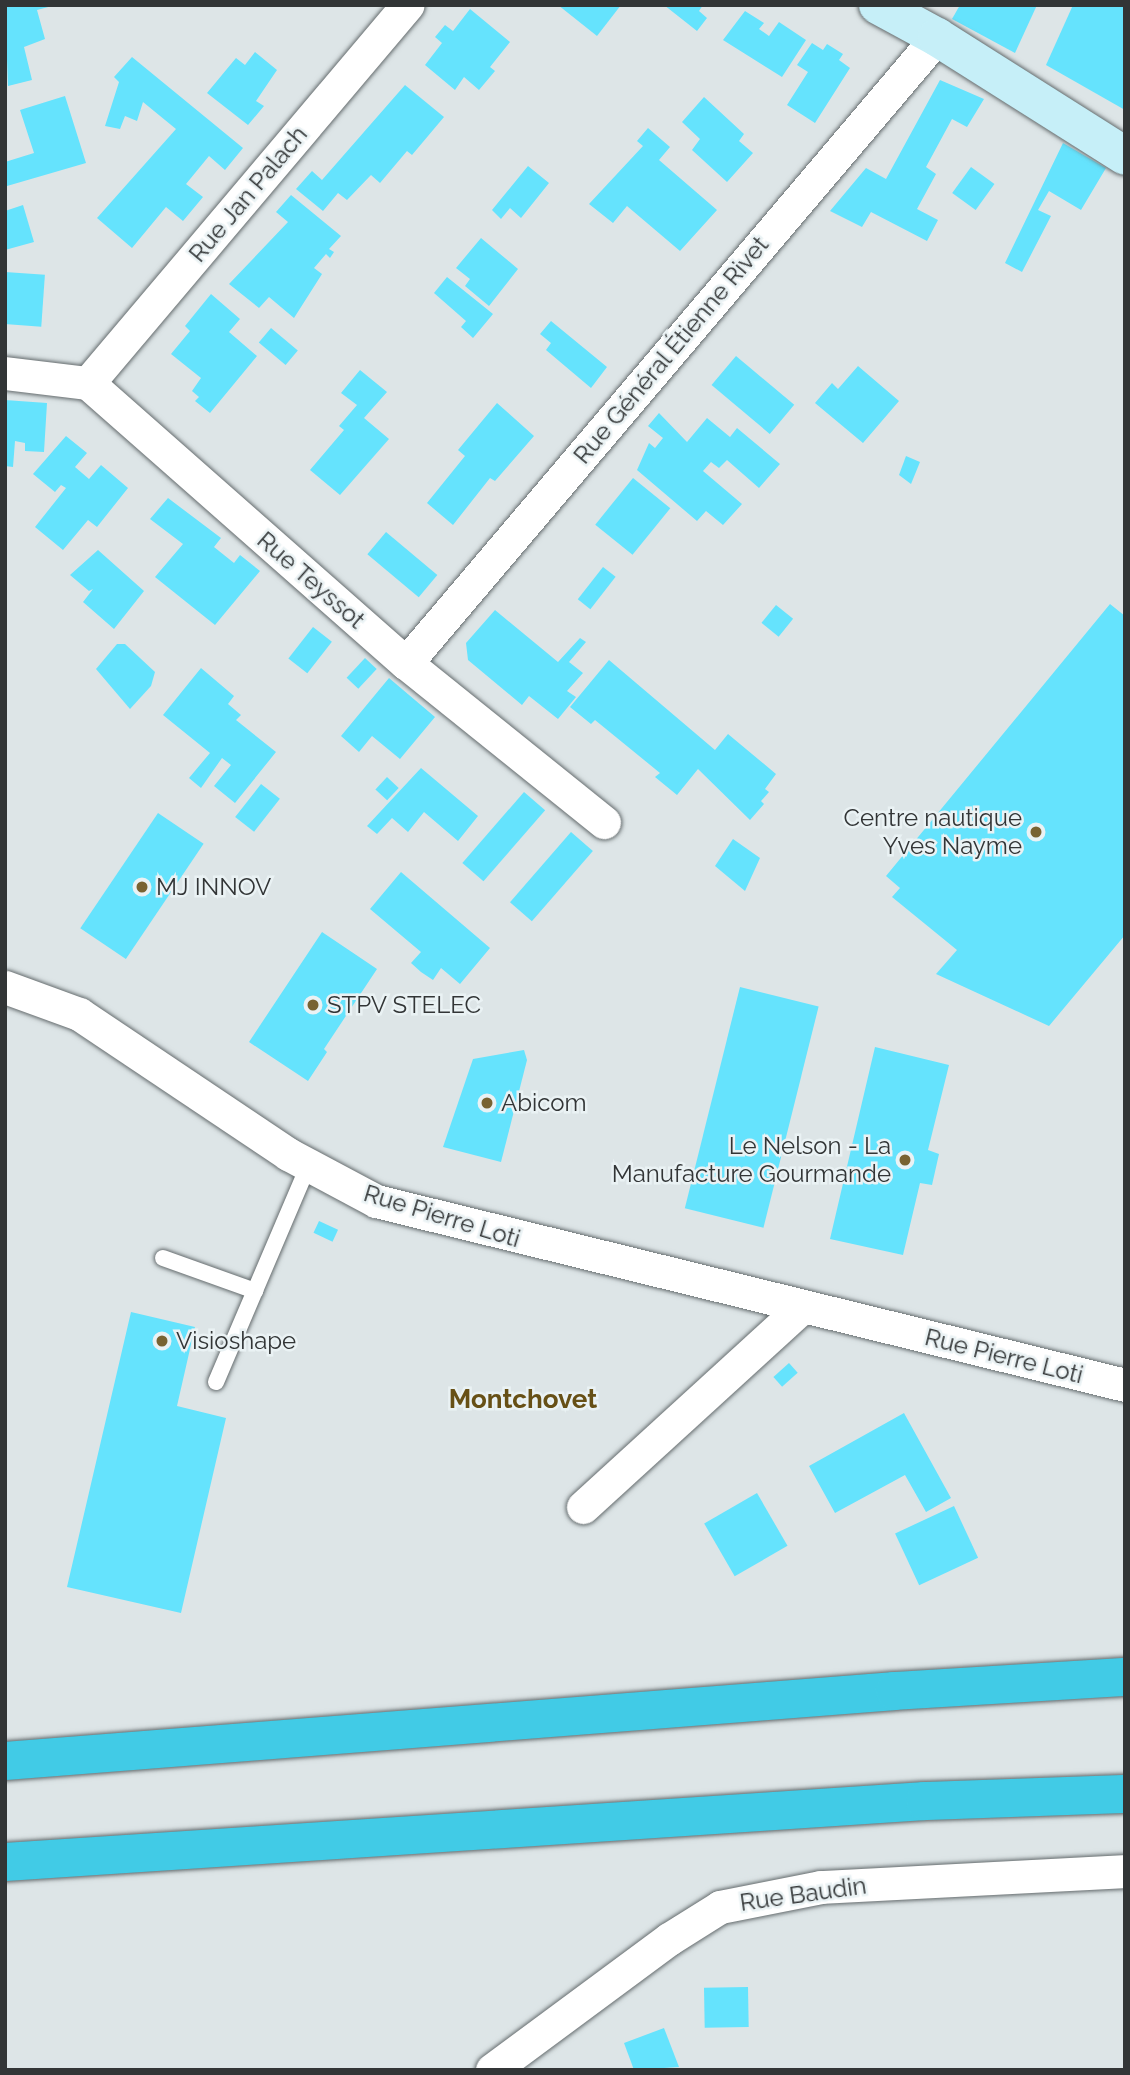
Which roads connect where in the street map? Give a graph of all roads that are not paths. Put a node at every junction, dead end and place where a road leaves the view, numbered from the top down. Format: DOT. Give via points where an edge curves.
graph roads {
  1 [pos="407,5"];
  2 [pos="878,5"];
  3 [pos="937,37"];
  4 [pos="1125,156"];
  5 [pos="5,373"];
  6 [pos="88,383"];
  7 [pos="406,663"];
  8 [pos="604,822"];
  9 [pos="5,986"];
  10 [pos="308,1166"];
  11 [pos="163,1258"];
  12 [pos="255,1291"];
  13 [pos="802,1307"];
  14 [pos="216,1382"];
  15 [pos="1125,1385"];
  16 [pos="583,1507"];
  17 [pos="1125,1677"];
  18 [pos="5,1761"];
  19 [pos="1125,1794"];
  20 [pos="5,1862"];
  21 [pos="1125,1871"];
  22 [pos="492,2070"];
  1 -- 6 [label="street, Rue Jan Palach"];
  2 -- 3 [label="street"];
  3 -- 4 [label="street"];
  3 -- 7 [label="street, Rue Général Étienne Rivet"];
  5 -- 6 [label="street"];
  6 -- 7 [label="street, Rue Teyssot"];
  7 -- 8 [label="street, Rue Teyssot"];
  9 -- 10 [label="street, Rue Pierre Loti" via="79,1014"];
  10 -- 12 [label="lane"];
  10 -- 13 [label="street, Rue Pierre Loti" via="376,1201"];
  11 -- 12 [label="lane"];
  12 -- 14 [label="lane"];
  13 -- 15 [label="street, Rue Pierre Loti"];
  13 -- 16 [label="street"];
  17 -- 18 [label="highway"];
  19 -- 20 [label="highway" via="925,1801"];
  21 -- 22 [label="street, Rue Baudin" via="821,1887 720,1907 669,1939"];
}
